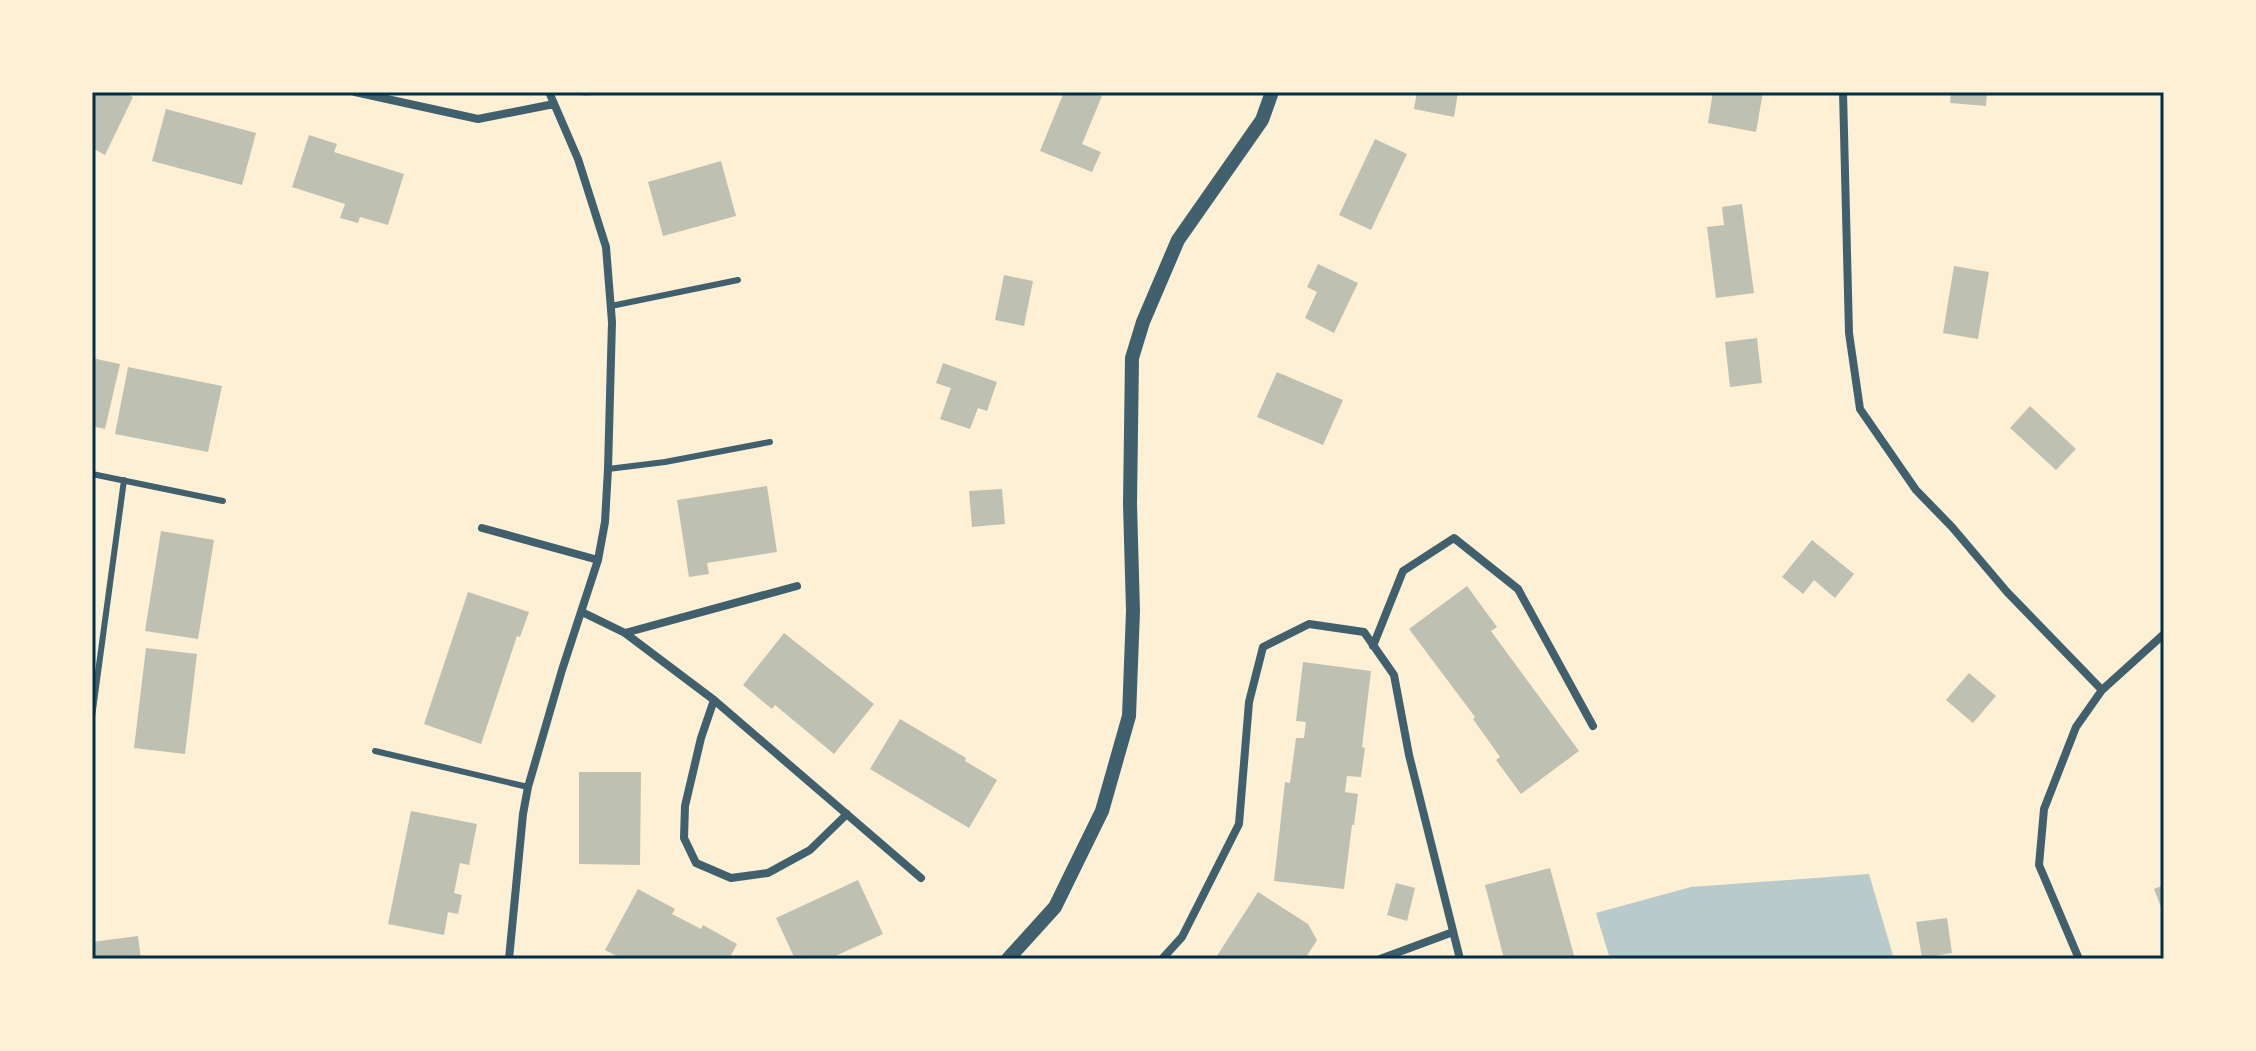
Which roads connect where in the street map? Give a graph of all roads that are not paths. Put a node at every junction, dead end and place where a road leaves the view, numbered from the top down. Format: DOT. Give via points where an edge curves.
graph roads {
  1 [pos="355,92"];
  2 [pos="549,92"];
  3 [pos="1272,92"];
  4 [pos="1843,92"];
  5 [pos="554,104"];
  6 [pos="738,280"];
  7 [pos="611,306"];
  8 [pos="770,442"];
  9 [pos="608,469"];
  10 [pos="92,474"];
  11 [pos="124,480"];
  12 [pos="223,501"];
  13 [pos="482,528"];
  14 [pos="598,560"];
  15 [pos="797,586"];
  16 [pos="582,612"];
  17 [pos="625,633"];
  18 [pos="2164,634"];
  19 [pos="1373,646"];
  20 [pos="2102,690"];
  21 [pos="714,700"];
  22 [pos="92,717"];
  23 [pos="1593,726"];
  24 [pos="375,751"];
  25 [pos="528,787"];
  26 [pos="847,814"];
  27 [pos="921,878"];
  28 [pos="1453,932"];
  29 [pos="509,959"];
  30 [pos="1008,959"];
  31 [pos="1162,959"];
  32 [pos="1380,959"];
  33 [pos="1460,959"];
  34 [pos="2079,959"];
  1 -- 5 [label="street" via="478,119"];
  2 -- 5 [label="street"];
  3 -- 30 [label="street" via="1262,120 1178,240 1132,358 1129,716 1102,811 1062,893"];
  4 -- 20 [label="street" via="1849,333 1860,409 1916,490"];
  5 -- 7 [label="street" via="606,247"];
  6 -- 7 [label="lane"];
  7 -- 9 [label="street"];
  8 -- 9 [label="lane"];
  9 -- 14 [label="street"];
  10 -- 11 [label="lane"];
  11 -- 12 [label="lane"];
  11 -- 22 [label="lane"];
  13 -- 14 [label="street"];
  14 -- 16 [label="street"];
  15 -- 17 [label="street"];
  16 -- 17 [label="street"];
  16 -- 25 [label="street"];
  17 -- 21 [label="street"];
  18 -- 20 [label="street"];
  19 -- 23 [label="street" via="1403,571 1454,538 1518,589"];
  19 -- 28 [label="street" via="1394,675"];
  19 -- 31 [label="street" via="1364,632 1309,624 1263,647 1249,702 1239,824 1182,937"];
  20 -- 34 [label="street" via="2076,727 2044,809 2039,865"];
  21 -- 26 [label="street"];
  21 -- 26 [label="street" via="685,806 684,838 696,863 731,878 768,873 810,850"];
  24 -- 25 [label="lane"];
  25 -- 29 [label="street"];
  26 -- 27 [label="street"];
  28 -- 32 [label="street"];
  28 -- 33 [label="street"];
}
